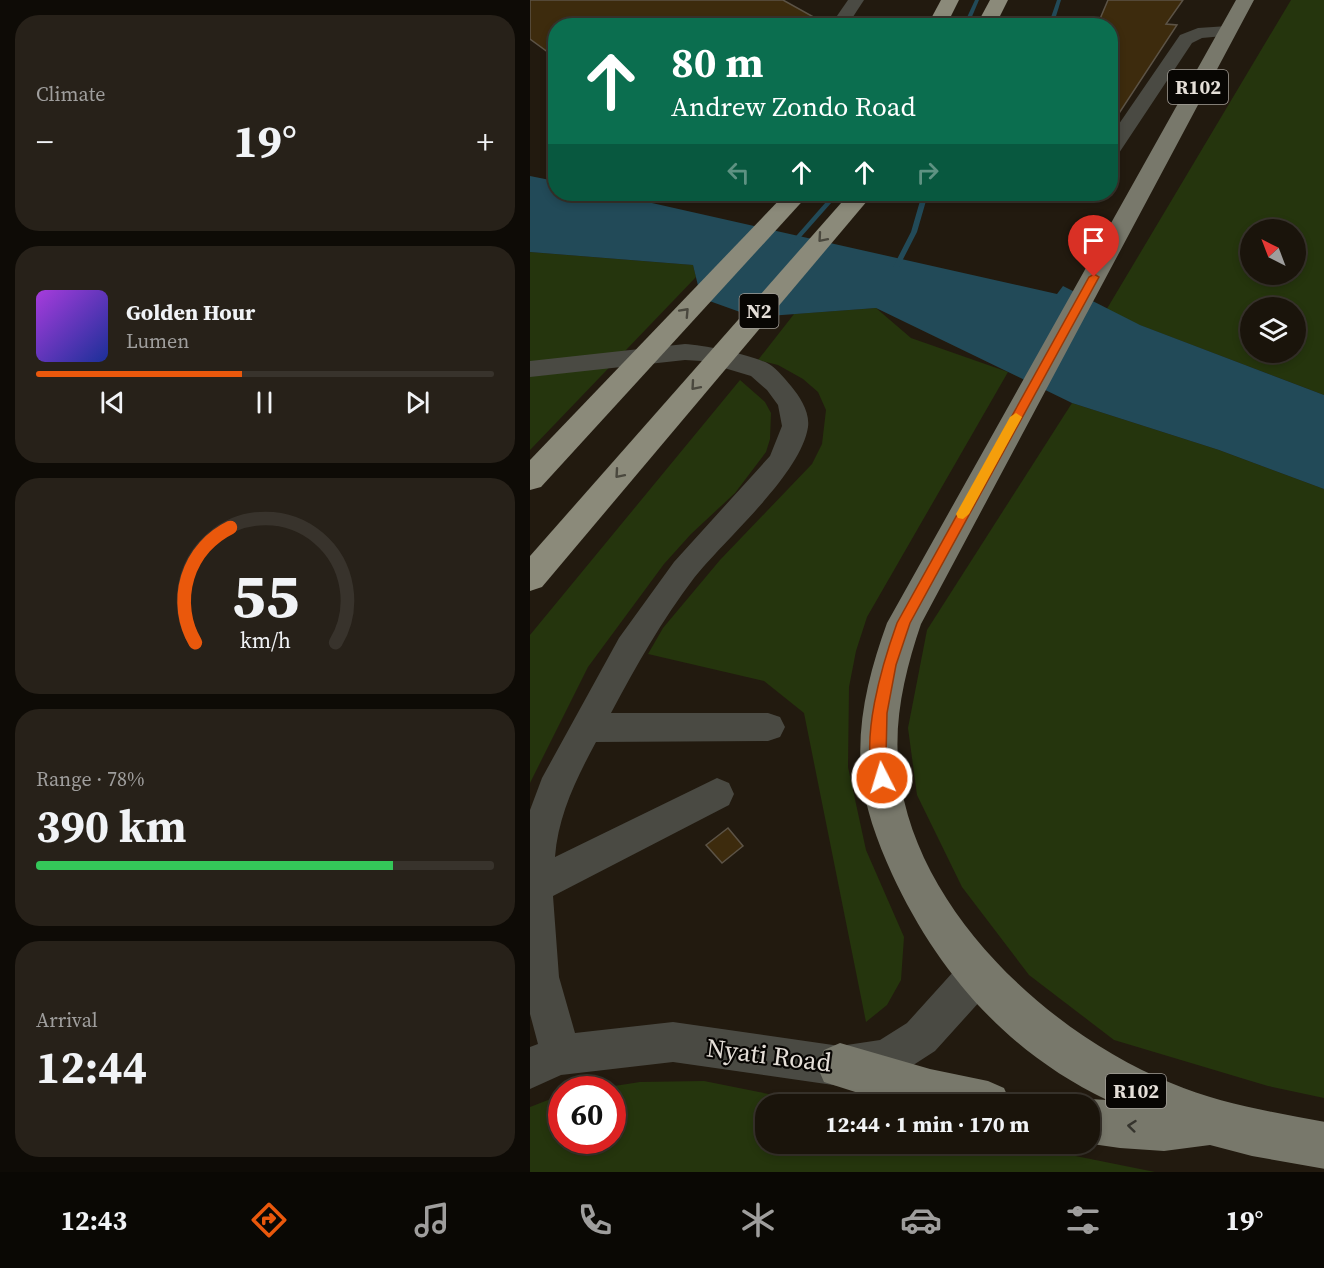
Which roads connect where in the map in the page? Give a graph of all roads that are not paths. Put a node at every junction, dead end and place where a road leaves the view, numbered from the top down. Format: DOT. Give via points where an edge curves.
graph roads {
  1 [pos="950,0"];
  2 [pos="999,0"];
  3 [pos="1245,0"];
  4 [pos="848,3"];
  5 [pos="841,18"];
  6 [pos="940,18"];
  7 [pos="989,18"];
  8 [pos="1228,31"];
  9 [pos="1118,140"];
  10 [pos="790,201"];
  11 [pos="855,201"];
  12 [pos="530,369"];
  13 [pos="530,479"];
  14 [pos="530,578"];
  15 [pos="768,727"];
  16 [pos="585,728"];
  17 [pos="717,794"];
  18 [pos="534,886"];
  19 [pos="977,975"];
  20 [pos="545,1062"];
  21 [pos="840,1066"];
  22 [pos="940,1094"];
  23 [pos="1210,1122"];
  24 [pos="1100,1123"];
  25 [pos="1325,1146"];
  1 -- 6 [label="highway"];
  2 -- 7 [label="highway"];
  3 -- 8 [label="main road, R102"];
  4 -- 5 [label="lane"];
  8 -- 9 [label="lane" via="1198,33 1187,39"];
  8 -- 19 [label="main road, R102" via="904,623 889,665 880,713 879,758 888,817 914,881 938,925"];
  13 -- 10 [label="highway, N2, one-way"];
  11 -- 14 [label="highway, N2, one-way"];
  12 -- 16 [label="lane" via="702,353 760,370 791,403 795,426 782,460 684,570 630,647"];
  15 -- 16 [label="lane"];
  16 -- 18 [label="lane" via="559,778 539,834"];
  17 -- 18 [label="lane"];
  18 -- 20 [label="lane"];
  19 -- 21 [label="lane, Nyati Road" via="921,1037 887,1059"];
  19 -- 23 [label="main road, R102" via="1021,1019 1078,1061 1141,1094"];
  20 -- 21 [label="lane, Nyati Road" via="672,1042"];
  21 -- 22 [label="main road"];
  23 -- 24 [label="main road, one-way" via="1154,1129"];
  23 -- 25 [label="main road, R102"];
}
